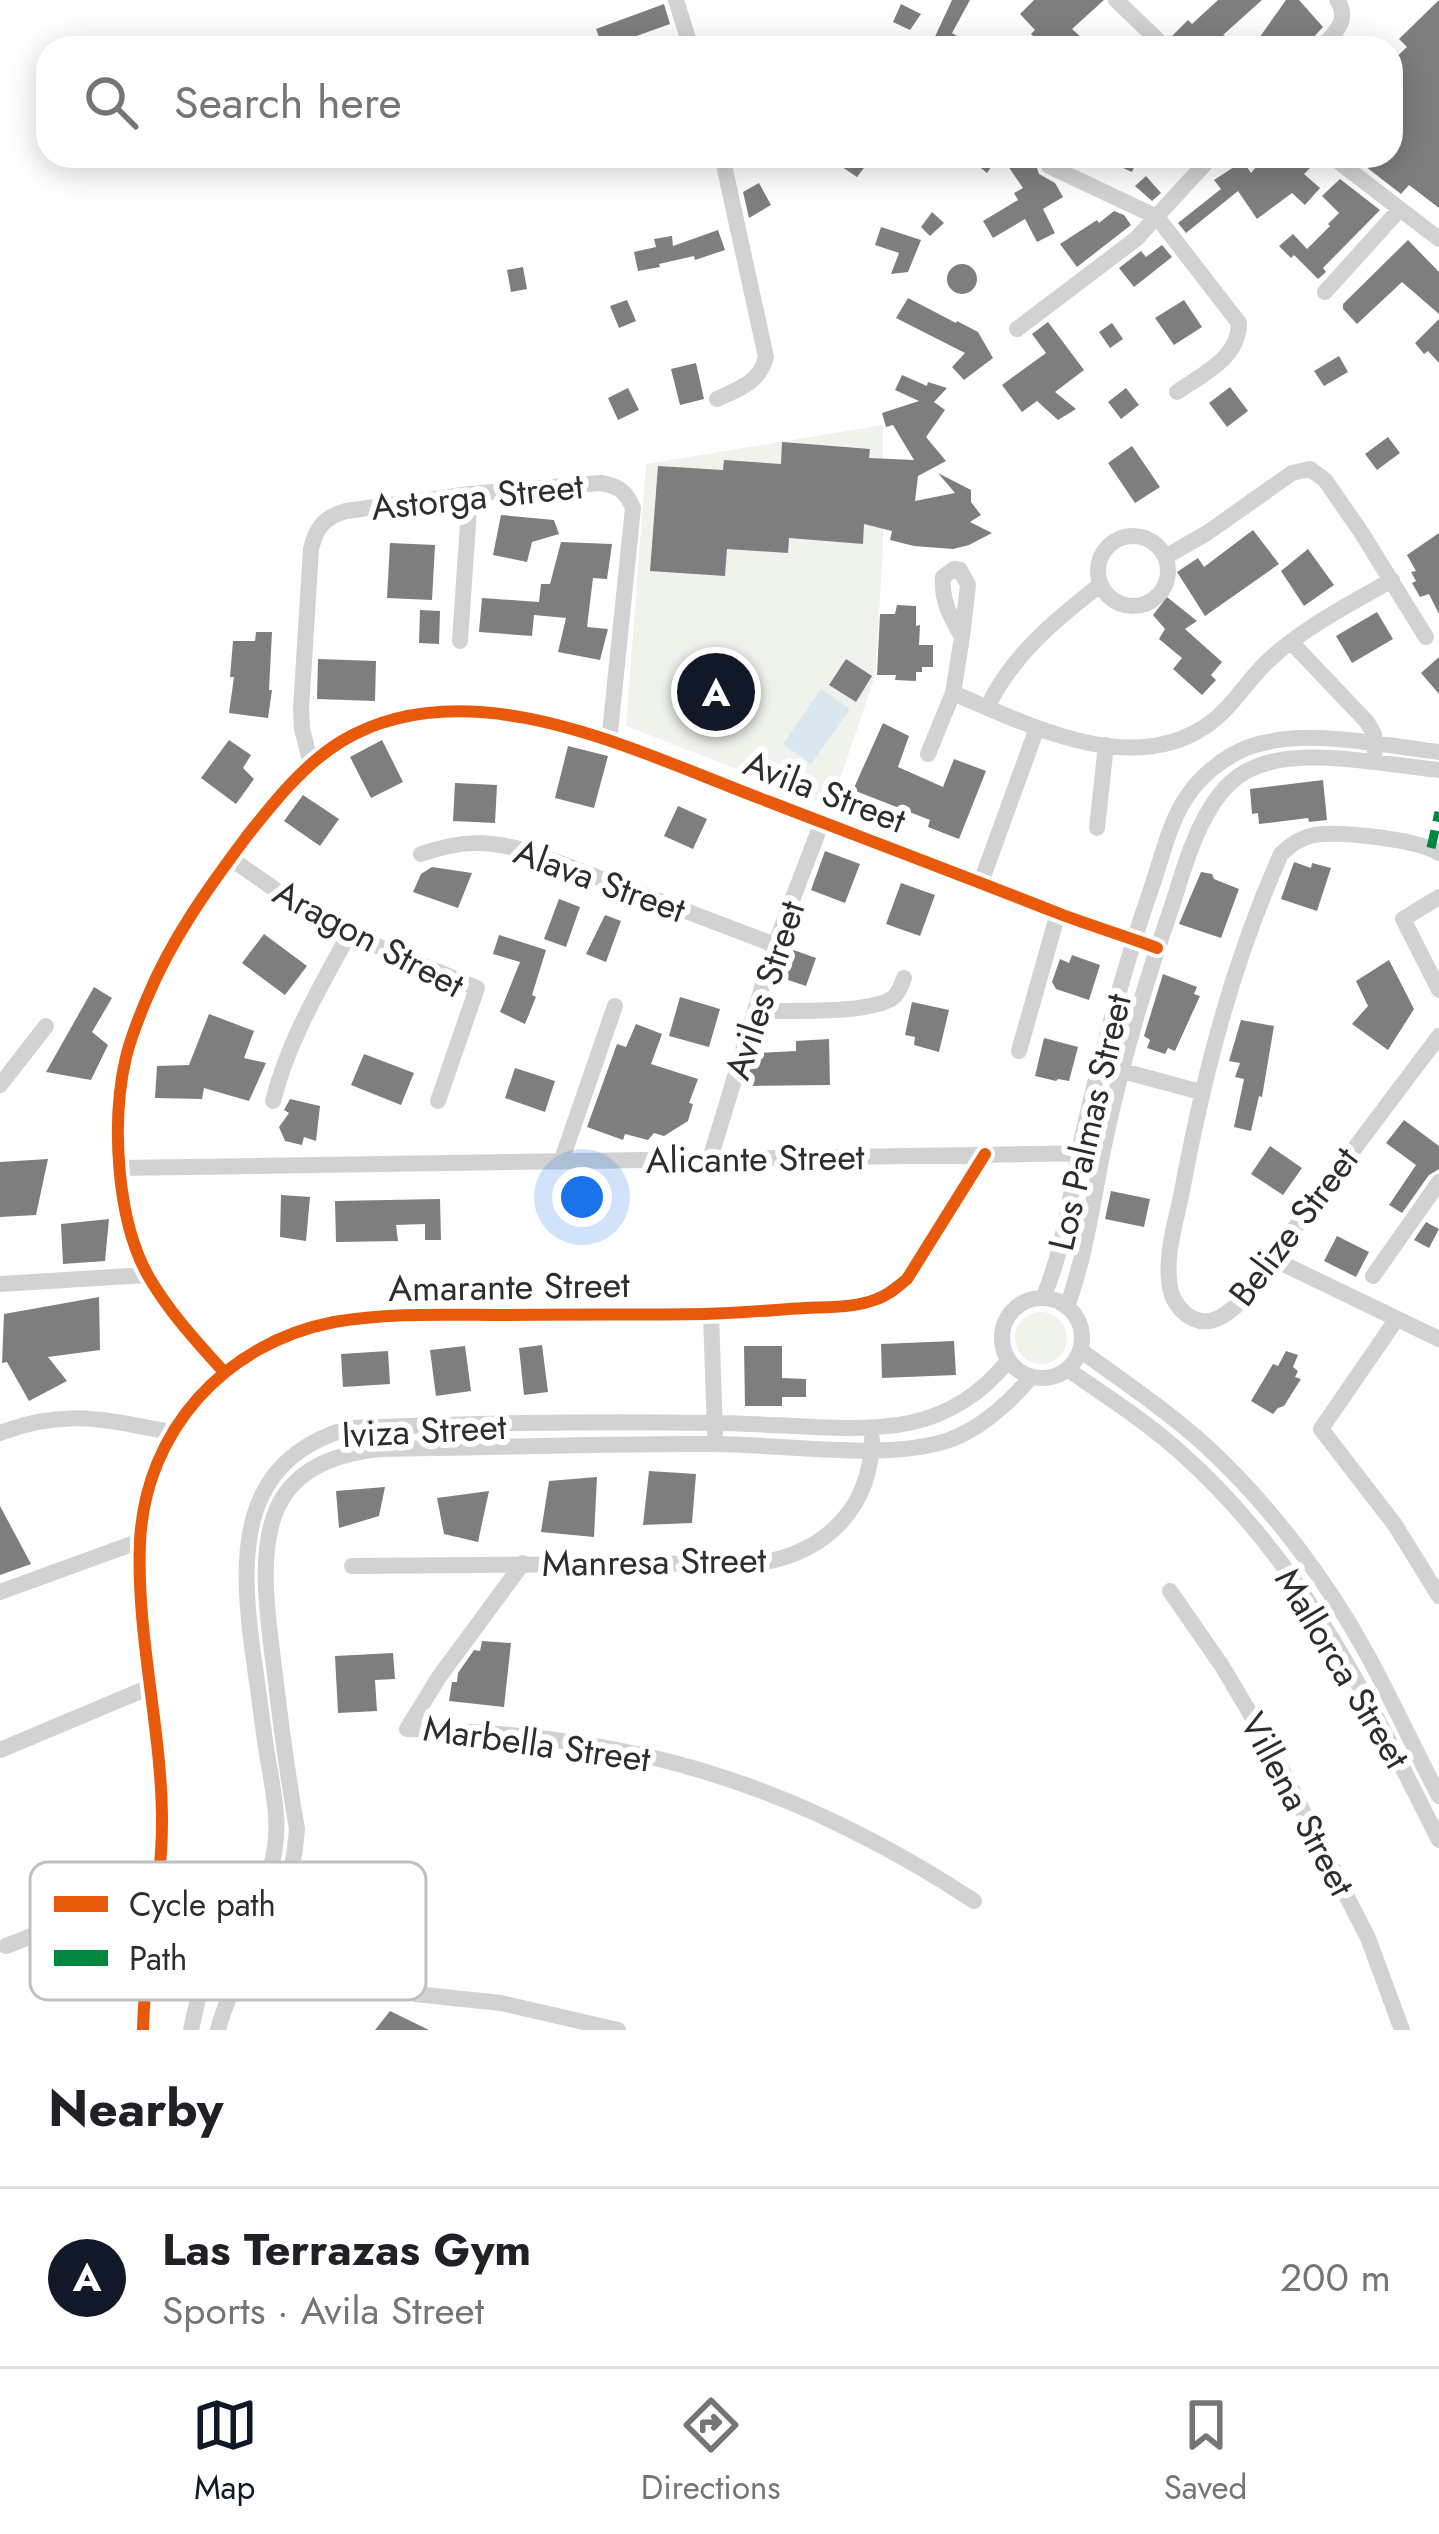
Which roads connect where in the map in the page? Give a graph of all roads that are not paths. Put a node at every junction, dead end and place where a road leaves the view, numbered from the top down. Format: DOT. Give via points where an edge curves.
graph roads {
  1 [pos="676,0"];
  2 [pos="1116,0"];
  3 [pos="1336,0"];
  4 [pos="687,36"];
  5 [pos="1154,36"];
  6 [pos="1331,36"];
  7 [pos="725,168"];
  8 [pos="1053,168"];
  9 [pos="1201,168"];
  10 [pos="1347,168"];
  11 [pos="1400,209"];
  12 [pos="1157,217"];
  13 [pos="1439,239"];
  14 [pos="1325,292"];
  15 [pos="1017,329"];
  16 [pos="1177,392"];
  17 [pos="717,399"];
  18 [pos="470,494"];
  19 [pos="1165,557"];
  20 [pos="1392,580"];
  21 [pos="1100,585"];
  22 [pos="962,637"];
  23 [pos="1426,637"];
  24 [pos="460,641"];
  25 [pos="1291,642"];
  26 [pos="953,693"];
  27 [pos="987,707"];
  28 [pos="1037,728"];
  29 [pos="609,742"];
  30 [pos="1106,746"];
  31 [pos="1439,752"];
  32 [pos="928,754"];
  33 [pos="1375,754"];
  34 [pos="311,764"];
  35 [pos="1439,770"];
  36 [pos="822,822"];
  37 [pos="1097,828"];
  38 [pos="1439,853"];
  39 [pos="421,854"];
  40 [pos="230,858"];
  41 [pos="981,882"];
  42 [pos="1439,897"];
  43 [pos="1058,913"];
  44 [pos="349,934"];
  45 [pos="1134,939"];
  46 [pos="775,945"];
  47 [pos="1157,948"];
  48 [pos="904,978"];
  49 [pos="1439,990"];
  50 [pos="615,1006"];
  51 [pos="756,1011"];
  52 [pos="46,1026"];
  53 [pos="1439,1036"];
  54 [pos="1019,1051"];
  55 [pos="1099,1065"];
  56 [pos="1122,1071"];
  57 [pos="0,1085"];
  58 [pos="1201,1092"];
  59 [pos="438,1100"];
  60 [pos="273,1102"];
  61 [pos="1079,1153"];
  62 [pos="1102,1153"];
  63 [pos="985,1154"];
  64 [pos="710,1159"];
  65 [pos="561,1162"];
  66 [pos="120,1168"];
  67 [pos="1439,1182"];
  68 [pos="1271,1258"];
  69 [pos="147,1275"];
  70 [pos="1373,1276"];
  71 [pos="0,1284"];
  72 [pos="1043,1298"];
  73 [pos="1067,1306"];
  74 [pos="711,1313"];
  75 [pos="1396,1320"];
  76 [pos="1439,1339"];
  77 [pos="1080,1350"];
  78 [pos="1008,1361"];
  79 [pos="1067,1369"];
  80 [pos="223,1371"];
  81 [pos="1031,1377"];
  82 [pos="715,1423"];
  83 [pos="872,1427"];
  84 [pos="171,1432"];
  85 [pos="0,1433"];
  86 [pos="715,1444"];
  87 [pos="872,1450"];
  88 [pos="140,1541"];
  89 [pos="523,1563"];
  90 [pos="1431,1565"];
  91 [pos="352,1566"];
  92 [pos="1170,1591"];
  93 [pos="0,1592"];
  94 [pos="1439,1596"];
  95 [pos="150,1687"];
  96 [pos="0,1750"];
  97 [pos="1439,1796"];
  98 [pos="1439,1840"];
  99 [pos="160,1862"];
  100 [pos="272,1862"];
  101 [pos="294,1862"];
  102 [pos="974,1900"];
  103 [pos="30,1937"];
  104 [pos="6,1946"];
  105 [pos="426,1995"];
  106 [pos="144,2000"];
  107 [pos="198,2000"];
  108 [pos="227,2000"];
  109 [pos="143,2030"];
  110 [pos="191,2030"];
  111 [pos="218,2030"];
  112 [pos="618,2030"];
  113 [pos="1402,2030"];
  1 -- 4 [label="street"];
  2 -- 5 [label="street"];
  3 -- 6 [label="street" via="1343,16"];
  7 -- 17 [label="street" via="766,357 755,380"];
  8 -- 12 [label="street"];
  9 -- 12 [label="street"];
  10 -- 11 [label="street"];
  11 -- 13 [label="street"];
  11 -- 14 [label="street"];
  12 -- 15 [label="street"];
  12 -- 16 [label="street" via="1239,323 1228,356"];
  18 -- 24 [label="street"];
  18 -- 29 [label="street, Astorga Street" via="601,483 628,496"];
  18 -- 34 [label="street, Astorga Street" via="333,514 314,533 302,710"];
  19 -- 20 [label="street" via="1310,469"];
  19 -- 21 [label="street" via="1163,589 1146,603 1124,605"];
  19 -- 21 [label="street" via="1149,539 1114,541 1099,560"];
  20 -- 23 [label="street"];
  20 -- 25 [label="street"];
  21 -- 27 [label="street" via="1032,644"];
  22 -- 26 [label="street"];
  25 -- 30 [label="street" via="1201,730 1158,745"];
  25 -- 33 [label="street" via="1367,722"];
  26 -- 27 [label="street"];
  26 -- 32 [label="street"];
  27 -- 28 [label="street"];
  28 -- 30 [label="street"];
  28 -- 41 [label="street"];
  29 -- 34 [label="street, Avila Street" via="475,710 360,731"];
  29 -- 36 [label="street, Avila Street"];
  30 -- 37 [label="street"];
  31 -- 33 [label="street, Los Palmas Street"];
  33 -- 35 [label="street, Los Palmas Street"];
  33 -- 45 [label="street, Los Palmas Street" via="1291,737 1220,763 1185,799"];
  33 -- 47 [label="street, Los Palmas Street" via="1296,757 1234,779 1200,827"];
  34 -- 40 [label="street, Avila Street"];
  36 -- 41 [label="street, Avila Street"];
  36 -- 46 [label="street, Aviles Street"];
  38 -- 58 [label="street, Belize Street" via="1418,843 1335,834 1311,835 1281,854"];
  39 -- 46 [label="street, Alava Street" via="496,842"];
  40 -- 44 [label="street, Aragon Street"];
  40 -- 66 [label="street, Avila Street" via="175,938 138,1019 120,1093"];
  41 -- 43 [label="street, Avila Street"];
  42 -- 49 [label="street" via="1403,920"];
  43 -- 45 [label="street, Avila Street"];
  43 -- 54 [label="street"];
  44 -- 59 [label="street, Aragon Street" via="477,988"];
  44 -- 60 [label="street" via="297,1031"];
  45 -- 47 [label="street, Avila Street"];
  45 -- 55 [label="street, Los Palmas Street"];
  46 -- 51 [label="street, Aviles Street"];
  47 -- 56 [label="street, Los Palmas Street"];
  48 -- 51 [label="street" via="882,1003"];
  50 -- 65 [label="street"];
  51 -- 64 [label="street, Aviles Street"];
  52 -- 57 [label="street"];
  53 -- 68 [label="street, Belize Street"];
  55 -- 56 [label="street"];
  55 -- 61 [label="street, Los Palmas Street"];
  56 -- 58 [label="street"];
  56 -- 62 [label="street, Los Palmas Street"];
  58 -- 68 [label="street, Belize Street" via="1170,1256 1174,1300 1192,1318 1215,1320 1236,1306"];
  61 -- 62 [label="street, Alicante Street"];
  61 -- 63 [label="street, Alicante Street"];
  61 -- 72 [label="street, Los Palmas Street"];
  62 -- 73 [label="street, Los Palmas Street"];
  63 -- 64 [label="street, Alicante Street"];
  63 -- 74 [label="street, Amarante Street" via="894,1290 844,1306"];
  64 -- 65 [label="street, Alicante Street"];
  65 -- 66 [label="street, Alicante Street"];
  66 -- 69 [label="street, Avila Street"];
  67 -- 70 [label="street"];
  68 -- 75 [label="street"];
  69 -- 71 [label="street"];
  69 -- 80 [label="street, Avila Street"];
  72 -- 73 [label="street"];
  72 -- 78 [label="street" via="1010,1313 1001,1337"];
  73 -- 77 [label="street" via="1082,1331"];
  74 -- 80 [label="street, Amarante Street" via="335,1322 275,1341"];
  74 -- 82 [label="street"];
  75 -- 76 [label="street"];
  75 -- 90 [label="street" via="1321,1429"];
  77 -- 79 [label="street"];
  77 -- 97 [label="street, Mallorca Street" via="1185,1427 1255,1497 1353,1629"];
  78 -- 81 [label="street"];
  78 -- 83 [label="street, Iviza Street" via="950,1409"];
  79 -- 81 [label="street"];
  79 -- 98 [label="street, Mallorca Street" via="1182,1453 1283,1563 1346,1659"];
  80 -- 84 [label="street, Amarante Street"];
  81 -- 87 [label="street, Iviza Street" via="993,1415 952,1438"];
  82 -- 83 [label="street, Iviza Street"];
  82 -- 86 [label="street"];
  82 -- 100 [label="street, Iviza Street" via="350,1428 294,1454 254,1510 245,1561 276,1811"];
  83 -- 87 [label="street, Manresa Street"];
  84 -- 85 [label="street" via="74,1417"];
  84 -- 88 [label="street, Amarante Street" via="148,1486"];
  86 -- 87 [label="street, Iviza Street"];
  86 -- 101 [label="street, Iviza Street" via="368,1450 336,1456 296,1482 275,1513 267,1560 297,1829"];
  87 -- 89 [label="street, Manresa Street" via="848,1515 785,1559"];
  88 -- 93 [label="street"];
  88 -- 95 [label="street, Amarante Street"];
  89 -- 91 [label="street, Manresa Street"];
  89 -- 102 [label="street, Marbella Street" via="407,1729 532,1736 672,1763 835,1822"];
  90 -- 94 [label="street"];
  92 -- 113 [label="street, Villena Street" via="1280,1767 1368,1938"];
  95 -- 96 [label="street"];
  95 -- 99 [label="street, Amarante Street"];
  103 -- 104 [label="street"];
  105 -- 112 [label="street"];
  106 -- 109 [label="street, Amarante Street"];
  107 -- 110 [label="street, Iviza Street"];
  108 -- 111 [label="street, Iviza Street"];
}
